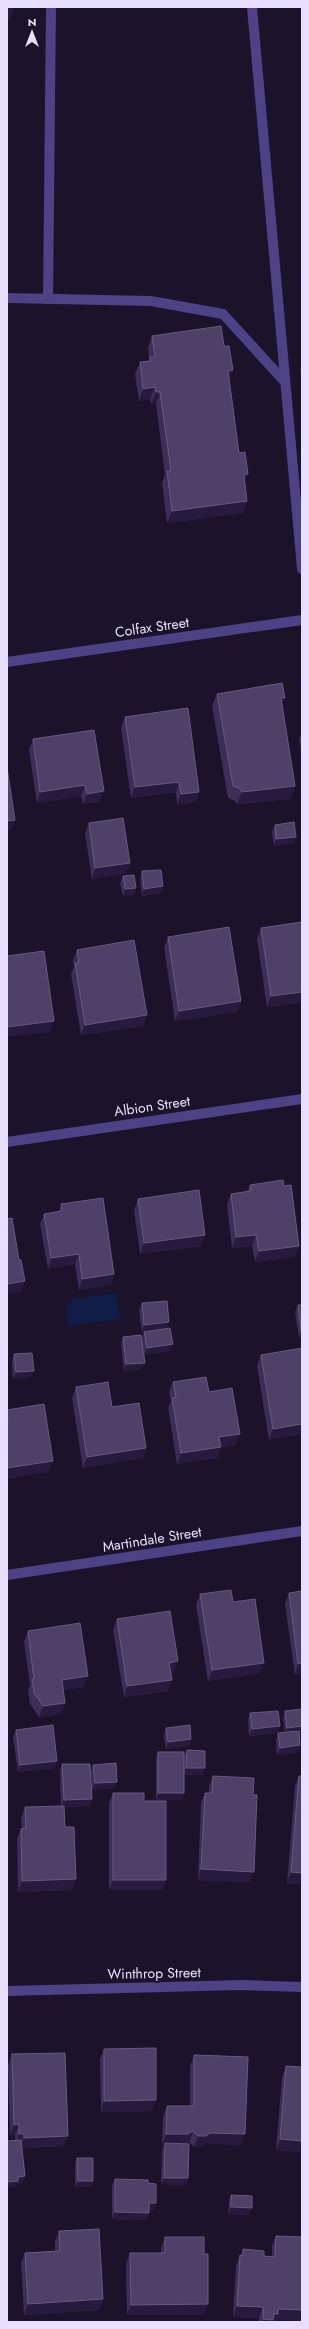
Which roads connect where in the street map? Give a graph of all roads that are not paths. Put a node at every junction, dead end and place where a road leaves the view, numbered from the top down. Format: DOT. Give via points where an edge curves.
graph roads {
  1 [pos="51,7"];
  2 [pos="252,7"];
  3 [pos="7,298"];
  4 [pos="48,300"];
  5 [pos="286,382"];
  6 [pos="302,569"];
  7 [pos="302,620"];
  8 [pos="7,662"];
  9 [pos="302,1099"];
  10 [pos="7,1142"];
  11 [pos="302,1531"];
  12 [pos="7,1575"];
  13 [pos="302,1988"];
  14 [pos="7,1990"];
  1 -- 4 [label="street"];
  2 -- 5 [label="street"];
  3 -- 4 [label="street"];
  4 -- 5 [label="street" via="151,301 223,314"];
  5 -- 6 [label="street"];
  7 -- 8 [label="street, Colfax Street"];
  9 -- 10 [label="street, Albion Street"];
  11 -- 12 [label="street, Martindale Street"];
  13 -- 14 [label="street, Winthrop Street" via="242,1985"];
}
